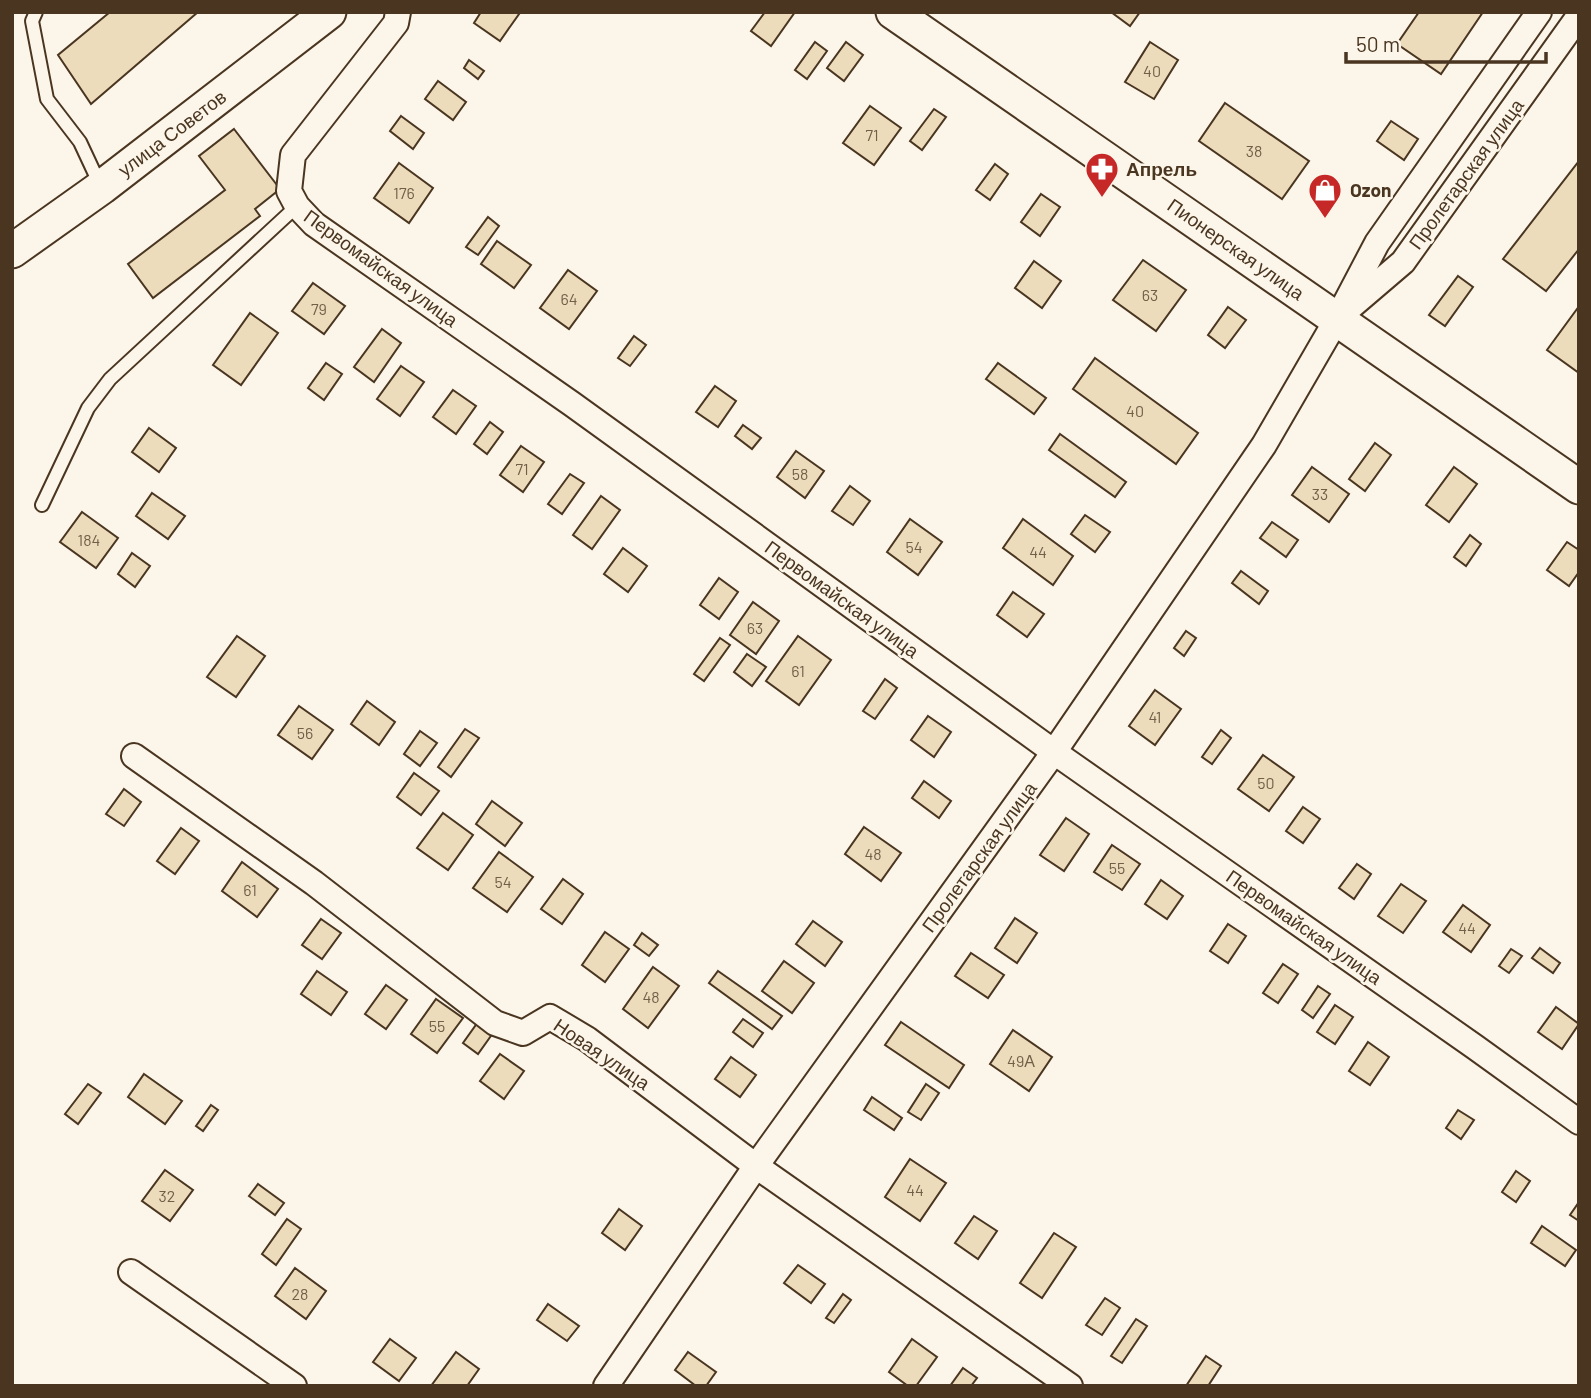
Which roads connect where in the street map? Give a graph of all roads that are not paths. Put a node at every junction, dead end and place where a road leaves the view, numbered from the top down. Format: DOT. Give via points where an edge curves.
graph roads {
  1 [pos="36,12"];
  2 [pos="330,12"];
  3 [pos="398,12"];
  4 [pos="893,12"];
  5 [pos="1539,12"];
  6 [pos="1579,16"];
  7 [pos="102,187"];
  8 [pos="297,206"];
  9 [pos="12,251"];
  10 [pos="1337,318"];
  11 [pos="1579,487"];
  12 [pos="42,506"];
  13 [pos="1054,752"];
  14 [pos="134,756"];
  15 [pos="1579,1122"];
  16 [pos="756,1166"];
  17 [pos="131,1272"];
  18 [pos="294,1386"];
  19 [pos="606,1386"];
  20 [pos="1070,1386"];
  1 -- 7 [label="lane" via="32,22 47,100 80,142"];
  2 -- 7 [label="main road, улица Советов"];
  3 -- 8 [label="street, Первомайская улица" via="396,23 293,155 289,191"];
  4 -- 10 [label="main road, Пионерская улица"];
  5 -- 10 [label="street, Пролетарская улица" via="1377,243"];
  6 -- 10 [label="street, Пролетарская улица" via="1404,262"];
  7 -- 9 [label="main road, улица Советов"];
  8 -- 12 [label="lane" via="110,379 88,408"];
  8 -- 13 [label="street, Первомайская улица" via="314,224"];
  10 -- 11 [label="main road, Пионерская улица"];
  10 -- 13 [label="street, Пролетарская улица" via="1264,445"];
  13 -- 15 [label="street, Первомайская улица"];
  13 -- 16 [label="street, Пролетарская улица"];
  14 -- 16 [label="street, Новая улица" via="314,883 495,1023 523,1033 550,1017 587,1039"];
  16 -- 19 [label="street, Пролетарская улица"];
  16 -- 20 [label="street, Новая улица"];
  17 -- 18 [label="street"];
}
